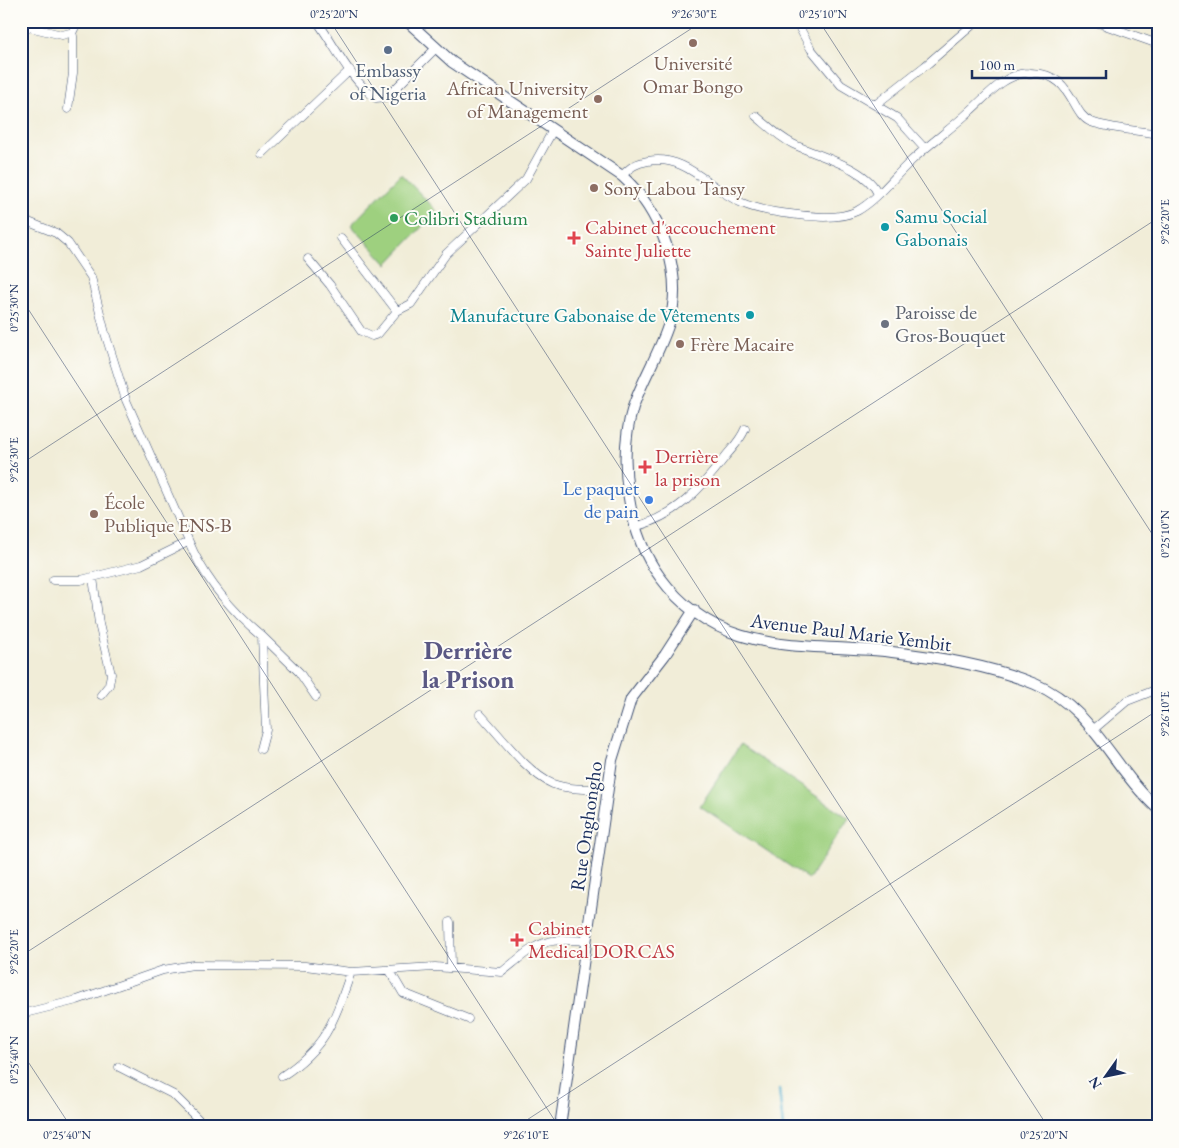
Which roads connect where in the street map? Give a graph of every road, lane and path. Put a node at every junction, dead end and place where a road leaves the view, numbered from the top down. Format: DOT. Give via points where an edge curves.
graph roads {
  1 [pos="78,21"];
  2 [pos="317,21"];
  3 [pos="407,21"];
  4 [pos="796,21"];
  5 [pos="977,21"];
  6 [pos="1093,21"];
  7 [pos="21,25"];
  8 [pos="72,33"];
  9 [pos="1158,44"];
  10 [pos="435,49"];
  11 [pos="350,70"];
  12 [pos="875,104"];
  13 [pos="68,109"];
  14 [pos="756,116"];
  15 [pos="553,130"];
  16 [pos="1158,134"];
  17 [pos="925,149"];
  18 [pos="262,154"];
  19 [pos="622,176"];
  20 [pos="878,194"];
  21 [pos="21,218"];
  22 [pos="341,238"];
  23 [pos="308,259"];
  24 [pos="397,312"];
  25 [pos="745,428"];
  26 [pos="634,527"];
  27 [pos="188,542"];
  28 [pos="93,578"];
  29 [pos="53,580"];
  30 [pos="694,610"];
  31 [pos="262,636"];
  32 [pos="1158,689"];
  33 [pos="100,695"];
  34 [pos="316,697"];
  35 [pos="480,714"];
  36 [pos="1094,728"];
  37 [pos="261,748"];
  38 [pos="607,789"];
  39 [pos="1158,808"];
  40 [pos="450,922"];
  41 [pos="587,941"];
  42 [pos="451,967"];
  43 [pos="390,971"];
  44 [pos="351,972"];
  45 [pos="21,1014"];
  46 [pos="468,1018"];
  47 [pos="119,1067"];
  48 [pos="282,1076"];
  49 [pos="206,1127"];
  50 [pos="560,1127"];
  1 -- 8 [label="street"];
  2 -- 11 [label="street"];
  3 -- 10 [label="main road, Avenue Paul Marie Yembit"];
  4 -- 12 [label="street" via="811,49 841,85"];
  5 -- 12 [label="street"];
  6 -- 9 [label="street"];
  7 -- 8 [label="street" via="62,35"];
  8 -- 13 [label="street" via="73,73"];
  10 -- 11 [label="street" via="387,96 376,98 367,92"];
  10 -- 15 [label="main road, Avenue Paul Marie Yembit"];
  11 -- 18 [label="street"];
  12 -- 17 [label="street" via="904,124"];
  14 -- 20 [label="street" via="792,144 862,176"];
  15 -- 19 [label="main road, Avenue Paul Marie Yembit"];
  15 -- 24 [label="street" via="526,179 452,248 411,304"];
  16 -- 17 [label="street" via="1089,121 1065,86 1043,74 1031,72 1019,73 998,86"];
  17 -- 20 [label="street"];
  19 -- 20 [label="street" via="631,166 641,163 656,160 674,162 694,171 744,204 823,217 842,216 857,210"];
  19 -- 26 [label="main road, Avenue Paul Marie Yembit" via="645,200 655,218 669,259 674,287 669,323 630,420 627,470"];
  21 -- 27 [label="street" via="56,233 68,243 90,277 126,400"];
  22 -- 24 [label="street"];
  23 -- 24 [label="street" via="367,335 378,334"];
  25 -- 26 [label="street" via="736,446 694,493 656,520"];
  26 -- 30 [label="main road, Avenue Paul Marie Yembit" via="657,573 674,594"];
  27 -- 28 [label="street" via="141,565"];
  27 -- 31 [label="street" via="202,570 231,609"];
  28 -- 29 [label="street"];
  28 -- 33 [label="street" via="99,624 111,674 109,686"];
  30 -- 36 [label="main road, Avenue Paul Marie Yembit" via="732,634 759,641 893,652 1018,678 1063,699"];
  30 -- 38 [label="main road, Rue Onghongho" via="631,699 612,760"];
  31 -- 34 [label="street" via="298,672"];
  31 -- 37 [label="street" via="266,730"];
  32 -- 36 [label="street" via="1127,701"];
  35 -- 38 [label="street" via="524,761 552,783 574,788"];
  36 -- 39 [label="main road, Avenue Paul Marie Yembit" via="1127,775"];
  38 -- 41 [label="main road, Rue Onghongho"];
  40 -- 42 [label="street"];
  41 -- 42 [label="street" via="545,941 502,972"];
  41 -- 50 [label="main road, Rue Onghongho"];
  42 -- 43 [label="street"];
  43 -- 44 [label="street"];
  43 -- 46 [label="street" via="403,992"];
  44 -- 45 [label="street" via="305,966 192,965 163,970 77,1000"];
  44 -- 48 [label="street" via="334,1022 313,1052"];
  47 -- 49 [label="street" via="174,1095"];
}
